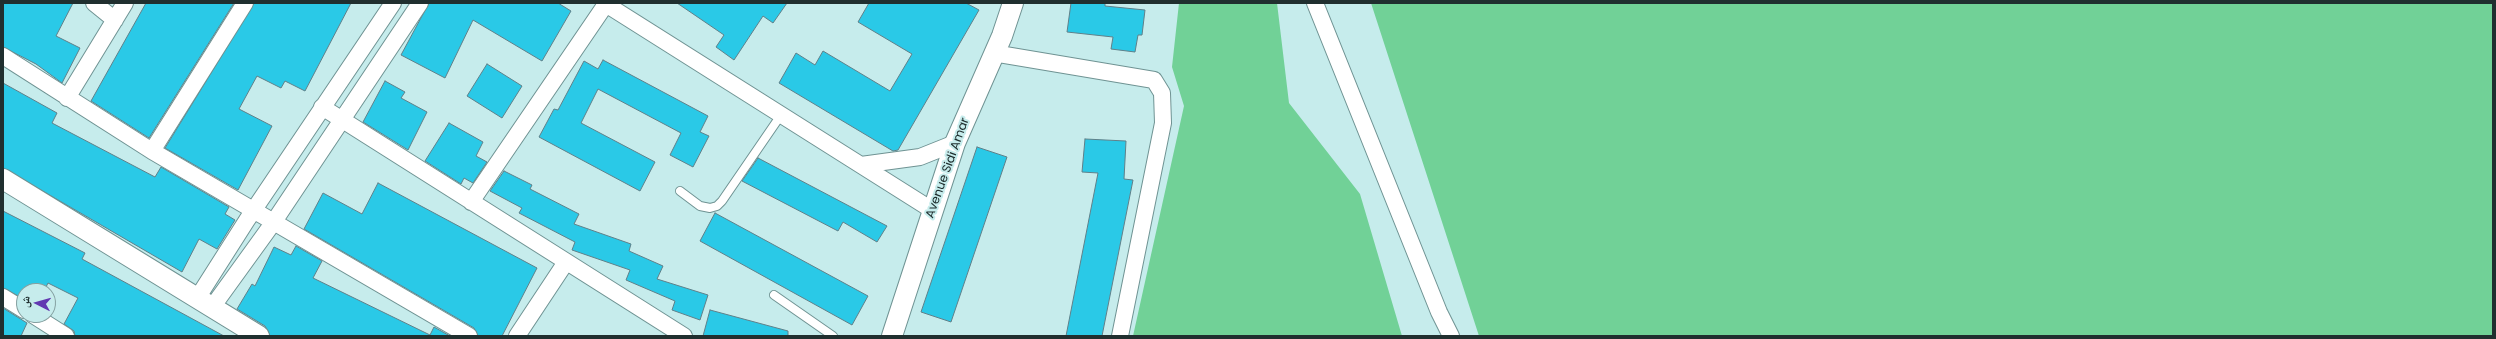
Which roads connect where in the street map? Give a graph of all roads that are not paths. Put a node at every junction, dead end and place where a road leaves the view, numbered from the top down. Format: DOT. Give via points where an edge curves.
graph roads {
  1 [pos="94,3"];
  2 [pos="125,3"];
  3 [pos="245,3"];
  4 [pos="393,3"];
  5 [pos="1013,3"];
  6 [pos="1315,3"];
  7 [pos="605,4"];
  8 [pos="416,10"];
  9 [pos="115,20"];
  10 [pos="993,53"];
  11 [pos="3,56"];
  12 [pos="67,98"];
  13 [pos="322,107"];
  14 [pos="781,115"];
  15 [pos="342,120"];
  16 [pos="955,143"];
  17 [pos="152,151"];
  18 [pos="861,165"];
  19 [pos="3,178"];
  20 [pos="680,191"];
  21 [pos="471,202"];
  22 [pos="932,210"];
  23 [pos="254,211"];
  24 [pos="273,223"];
  25 [pos="566,262"];
  26 [pos="774,295"];
  27 [pos="3,297"];
  28 [pos="206,302"];
  29 [pos="16,305"];
  30 [pos="46,323"];
  31 [pos="66,336"];
  32 [pos="259,336"];
  33 [pos="469,336"];
  34 [pos="517,336"];
  35 [pos="684,336"];
  36 [pos="833,336"];
  37 [pos="892,336"];
  38 [pos="1120,336"];
  39 [pos="1451,336"];
  1 -- 9 [label="street"];
  2 -- 9 [label="street"];
  3 -- 17 [label="street"];
  4 -- 8 [label="street"];
  4 -- 13 [label="street"];
  5 -- 10 [label="street, Avenue Sidi Amar"];
  6 -- 39 [label="street" via="1439,312"];
  7 -- 14 [label="street"];
  7 -- 21 [label="street"];
  8 -- 15 [label="street"];
  9 -- 12 [label="street"];
  10 -- 16 [label="street, Avenue Sidi Amar"];
  10 -- 38 [label="street" via="1154,80 1162,92 1163,123"];
  11 -- 12 [label="street"];
  12 -- 17 [label="street"];
  13 -- 15 [label="street"];
  13 -- 23 [label="street"];
  14 -- 18 [label="street"];
  14 -- 20 [label="lane" via="717,206 700,206"];
  15 -- 21 [label="street"];
  15 -- 24 [label="street"];
  16 -- 18 [label="street" via="920,157"];
  16 -- 22 [label="street, Avenue Sidi Amar"];
  17 -- 23 [label="street"];
  18 -- 22 [label="street"];
  19 -- 28 [label="street"];
  21 -- 25 [label="street"];
  22 -- 37 [label="street, Avenue Sidi Amar"];
  23 -- 24 [label="street"];
  23 -- 28 [label="street"];
  24 -- 28 [label="street"];
  24 -- 33 [label="street"];
  25 -- 34 [label="street"];
  25 -- 35 [label="street"];
  26 -- 36 [label="lane"];
  27 -- 29 [label="street"];
  28 -- 32 [label="street"];
  30 -- 31 [label="street"];
}
